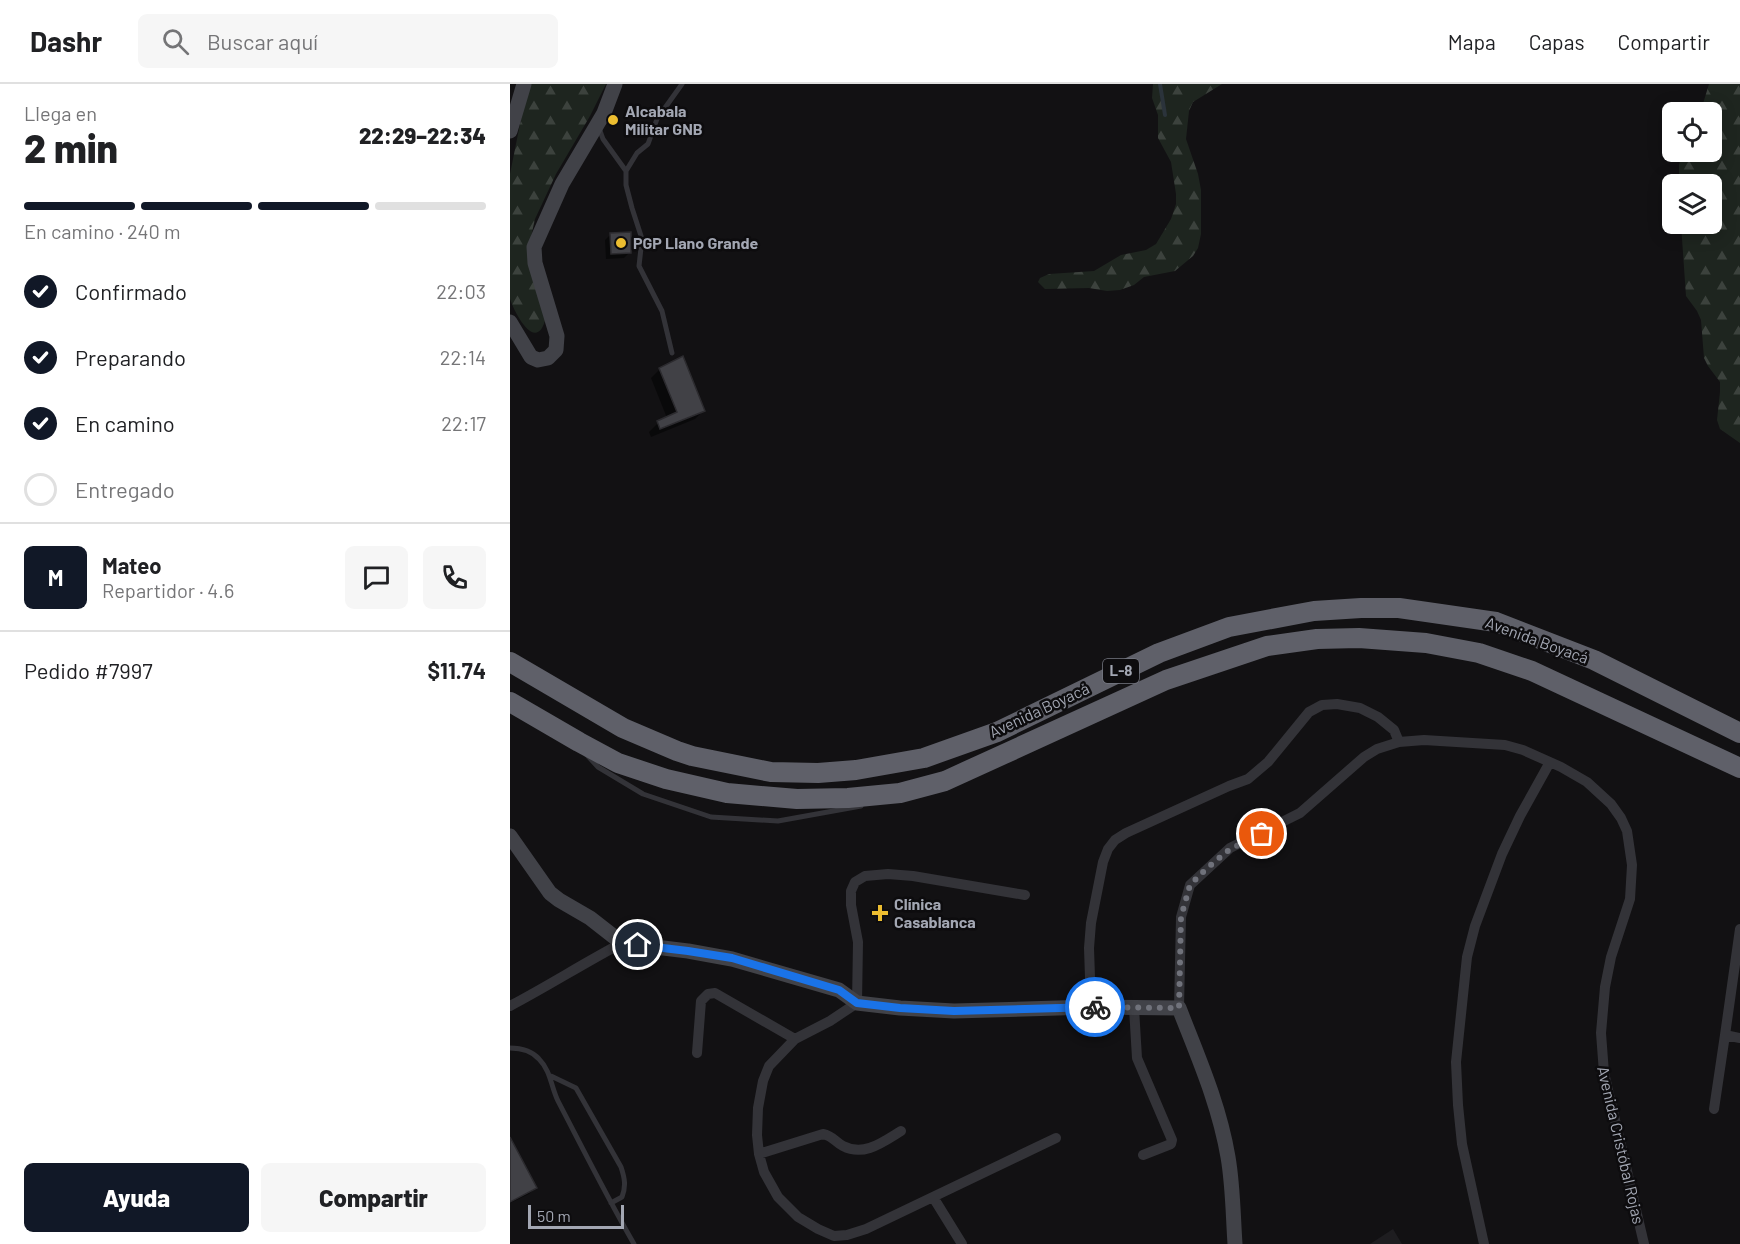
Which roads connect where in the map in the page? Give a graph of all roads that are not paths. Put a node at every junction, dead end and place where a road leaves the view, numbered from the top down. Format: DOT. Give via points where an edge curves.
graph roads {
  1 [pos="524,84"];
  2 [pos="615,84"];
  3 [pos="681,84"];
  4 [pos="597,124"];
  5 [pos="510,131"];
  6 [pos="626,171"];
  7 [pos="510,322"];
  8 [pos="672,353"];
  9 [pos="510,662"];
  10 [pos="510,702"];
  11 [pos="1740,733"];
  12 [pos="566,734"];
  13 [pos="1399,742"];
  14 [pos="1550,762"];
  15 [pos="1740,768"];
  16 [pos="900,793"];
  17 [pos="510,836"];
  18 [pos="1025,896"];
  19 [pos="1740,929"];
  20 [pos="622,943"];
  21 [pos="857,1003"];
  22 [pos="510,1006"];
  23 [pos="1091,1007"];
  24 [pos="1134,1008"];
  25 [pos="1179,1008"];
  26 [pos="1725,1035"];
  27 [pos="795,1038"];
  28 [pos="1740,1038"];
  29 [pos="510,1048"];
  30 [pos="698,1053"];
  31 [pos="551,1076"];
  32 [pos="1714,1108"];
  33 [pos="901,1131"];
  34 [pos="1056,1138"];
  35 [pos="759,1154"];
  36 [pos="1143,1155"];
  37 [pos="933,1197"];
  38 [pos="611,1203"];
  39 [pos="634,1244"];
  40 [pos="962,1244"];
  41 [pos="1235,1244"];
  42 [pos="1484,1244"];
  43 [pos="1644,1244"];
  1 -- 5 [label="main road"];
  2 -- 4 [label="main road"];
  3 -- 6 [label="lane" via="657,119 648,144"];
  4 -- 6 [label="lane"];
  4 -- 7 [label="main road" via="562,184 534,247 535,263 557,336 556,350 548,358 531,357"];
  6 -- 8 [label="lane" via="626,185 642,239 639,267 662,311"];
  9 -- 11 [label="highway, Avenida Boyacá / L-8" via="623,728 677,751 771,772 818,773 924,758 997,732 1159,653 1229,627 1314,611 1399,608 1496,622 1594,660"];
  10 -- 12 [label="highway, Avenida Boyacá / L-8"];
  12 -- 16 [label="highway, Avenida Boyacá / L-8" via="618,763 727,793 797,799"];
  12 -- 16 [label="lane" via="598,767 643,794 711,817 778,821 857,807"];
  13 -- 14 [label="street, Avenida Cristóbal Rojas" via="1505,745"];
  13 -- 23 [label="street" via="1394,730 1360,708 1322,705 1309,712 1268,762 1248,779 1115,840 1103,861 1090,923"];
  13 -- 25 [label="street, Avenida Cristóbal Rojas" via="1364,756 1300,813 1230,849 1190,885 1181,917"];
  14 -- 42 [label="street" via="1502,854 1467,957 1456,1062 1458,1105 1462,1144"];
  14 -- 43 [label="street, Avenida Cristóbal Rojas" via="1587,782 1611,804 1627,831 1632,865 1630,899 1605,987 1601,1048"];
  15 -- 16 [label="highway, Avenida Boyacá / L-8" via="1532,671 1479,653 1426,643 1317,639 1266,646 1166,680 945,781"];
  17 -- 20 [label="main road" via="550,893"];
  18 -- 21 [label="street" via="913,876 865,876 855,882 851,905 858,942"];
  19 -- 26 [label="street"];
  20 -- 21 [label="main road" via="732,958 839,990"];
  20 -- 22 [label="street"];
  21 -- 23 [label="main road" via="954,1011"];
  21 -- 27 [label="street"];
  23 -- 24 [label="main road"];
  24 -- 25 [label="main road"];
  24 -- 36 [label="street" via="1137,1058 1172,1140 1171,1144"];
  25 -- 41 [label="main road" via="1220,1120 1232,1187"];
  26 -- 28 [label="street"];
  26 -- 32 [label="street"];
  27 -- 30 [label="street" via="715,993 708,994 702,1001"];
  27 -- 35 [label="street" via="769,1066 763,1081 758,1108"];
  29 -- 31 [label="lane" via="521,1048 539,1058"];
  31 -- 38 [label="lane" via="556,1096"];
  31 -- 38 [label="lane" via="576,1088 621,1167 625,1188 622,1197"];
  33 -- 35 [label="street" via="875,1147 861,1150 849,1149 823,1134"];
  34 -- 37 [label="street"];
  35 -- 37 [label="street" via="778,1197 798,1217 834,1236 866,1229"];
  37 -- 40 [label="street"];
  38 -- 39 [label="lane"];
}
